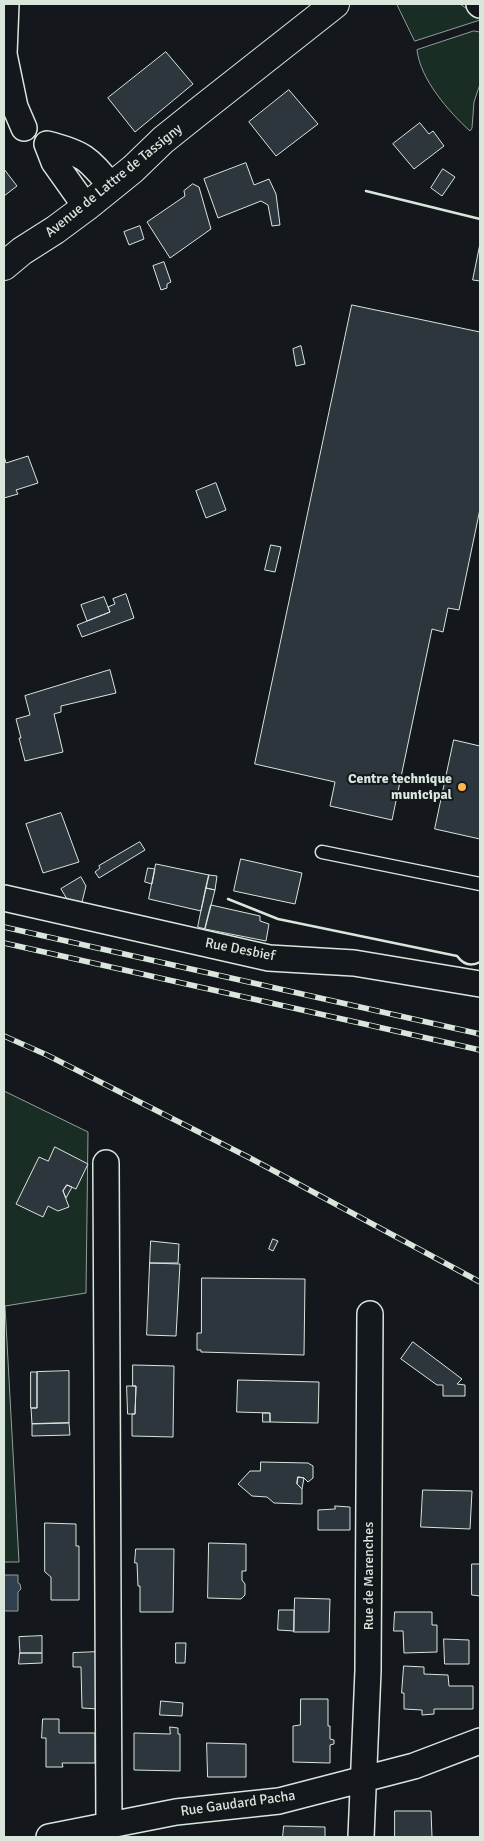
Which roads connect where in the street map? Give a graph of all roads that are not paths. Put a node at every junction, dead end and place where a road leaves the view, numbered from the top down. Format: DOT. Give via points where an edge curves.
graph roads {
  1 [pos="6,4"];
  2 [pos="354,4"];
  3 [pos="329,9"];
  4 [pos="14,123"];
  5 [pos="47,144"];
  6 [pos="110,186"];
  7 [pos="86,207"];
  8 [pos="4,266"];
  9 [pos="322,852"];
  10 [pos="480,884"];
  11 [pos="4,898"];
  12 [pos="480,984"];
  13 [pos="106,1163"];
  14 [pos="370,1314"];
  15 [pos="480,1740"];
  16 [pos="362,1780"];
  17 [pos="109,1825"];
  18 [pos="49,1837"];
  19 [pos="361,1837"];
  1 -- 4 [label="street" via="4,54 15,107"];
  2 -- 3 [label="main road"];
  3 -- 6 [label="main road, Avenue de Lattre de Tassigny"];
  4 -- 5 [label="street"];
  5 -- 6 [label="street" via="71,150 83,157"];
  5 -- 7 [label="street" via="54,162"];
  6 -- 7 [label="main road, Avenue de Lattre de Tassigny"];
  7 -- 8 [label="main road, Avenue de Lattre de Tassigny"];
  9 -- 10 [label="lane"];
  11 -- 12 [label="street, Rue Desbief" via="270,958 354,963"];
  13 -- 17 [label="street"];
  14 -- 16 [label="street, Rue de Marenches" via="368,1671"];
  15 -- 16 [label="street, Rue Gaudard Pacha" via="414,1766"];
  16 -- 17 [label="street, Rue Gaudard Pacha" via="279,1802 176,1812"];
  16 -- 19 [label="street, Rue de Marenches"];
  17 -- 18 [label="street, Rue Gaudard Pacha"];
}
